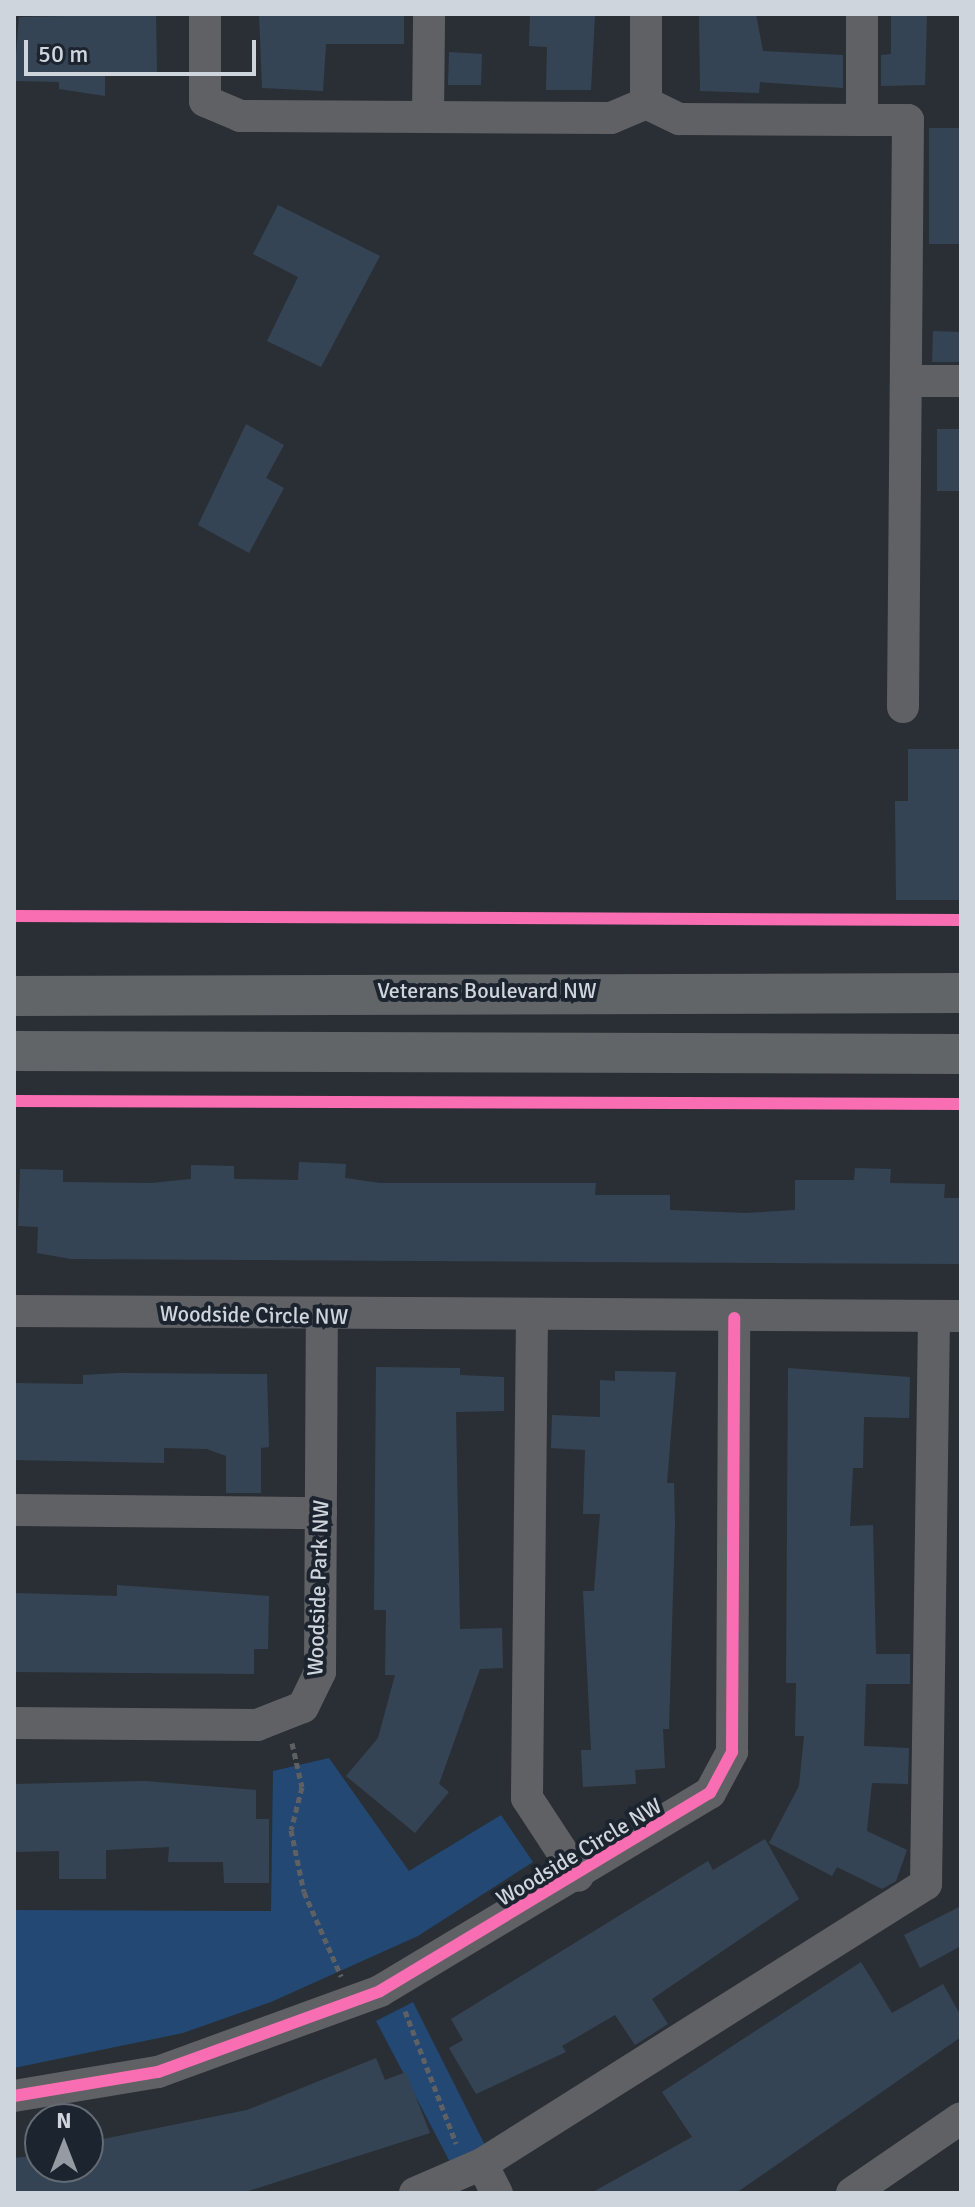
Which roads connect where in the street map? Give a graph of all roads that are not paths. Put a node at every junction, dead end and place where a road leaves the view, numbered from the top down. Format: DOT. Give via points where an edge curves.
graph roads {
  1 [pos="205,14"];
  2 [pos="429,14"];
  3 [pos="646,14"];
  4 [pos="862,14"];
  5 [pos="646,103"];
  6 [pos="428,117"];
  7 [pos="862,120"];
  8 [pos="906,381"];
  9 [pos="961,381"];
  10 [pos="903,707"];
  11 [pos="961,993"];
  12 [pos="14,996"];
  13 [pos="14,1051"];
  14 [pos="961,1054"];
  15 [pos="14,1311"];
  16 [pos="322,1316"];
  17 [pos="947,1316"];
  18 [pos="532,1317"];
  19 [pos="734,1318"];
  20 [pos="14,1510"];
  21 [pos="321,1513"];
  22 [pos="14,1723"];
  23 [pos="578,1876"];
  24 [pos="14,2096"];
  25 [pos="961,2118"];
  26 [pos="474,2167"];
  27 [pos="415,2193"];
  28 [pos="497,2193"];
  29 [pos="852,2193"];
  1 -- 6 [label="street" via="205,101 240,116"];
  2 -- 6 [label="street"];
  3 -- 5 [label="street"];
  4 -- 7 [label="street"];
  5 -- 6 [label="street" via="611,118"];
  5 -- 7 [label="street" via="679,119"];
  7 -- 8 [label="street" via="908,120"];
  8 -- 9 [label="street"];
  8 -- 10 [label="street"];
  11 -- 12 [label="main road, Veterans Boulevard NW" via="177,990"];
  13 -- 14 [label="main road"];
  15 -- 16 [label="street, Woodside Circle NW"];
  16 -- 18 [label="street, Woodside Circle NW"];
  16 -- 21 [label="street, Woodside Park NW"];
  17 -- 19 [label="street, Woodside Circle NW"];
  17 -- 26 [label="street" via="926,1884"];
  18 -- 19 [label="street, Woodside Circle NW"];
  18 -- 23 [label="street" via="527,1798"];
  19 -- 23 [label="street, Woodside Circle NW" via="728,1769 701,1802"];
  20 -- 21 [label="street"];
  21 -- 22 [label="street, Woodside Park NW" via="320,1672 303,1707 257,1725"];
  23 -- 24 [label="street, Woodside Circle NW" via="354,2002 158,2072"];
  25 -- 29 [label="street"];
  26 -- 27 [label="street"];
  26 -- 28 [label="street"];
}
